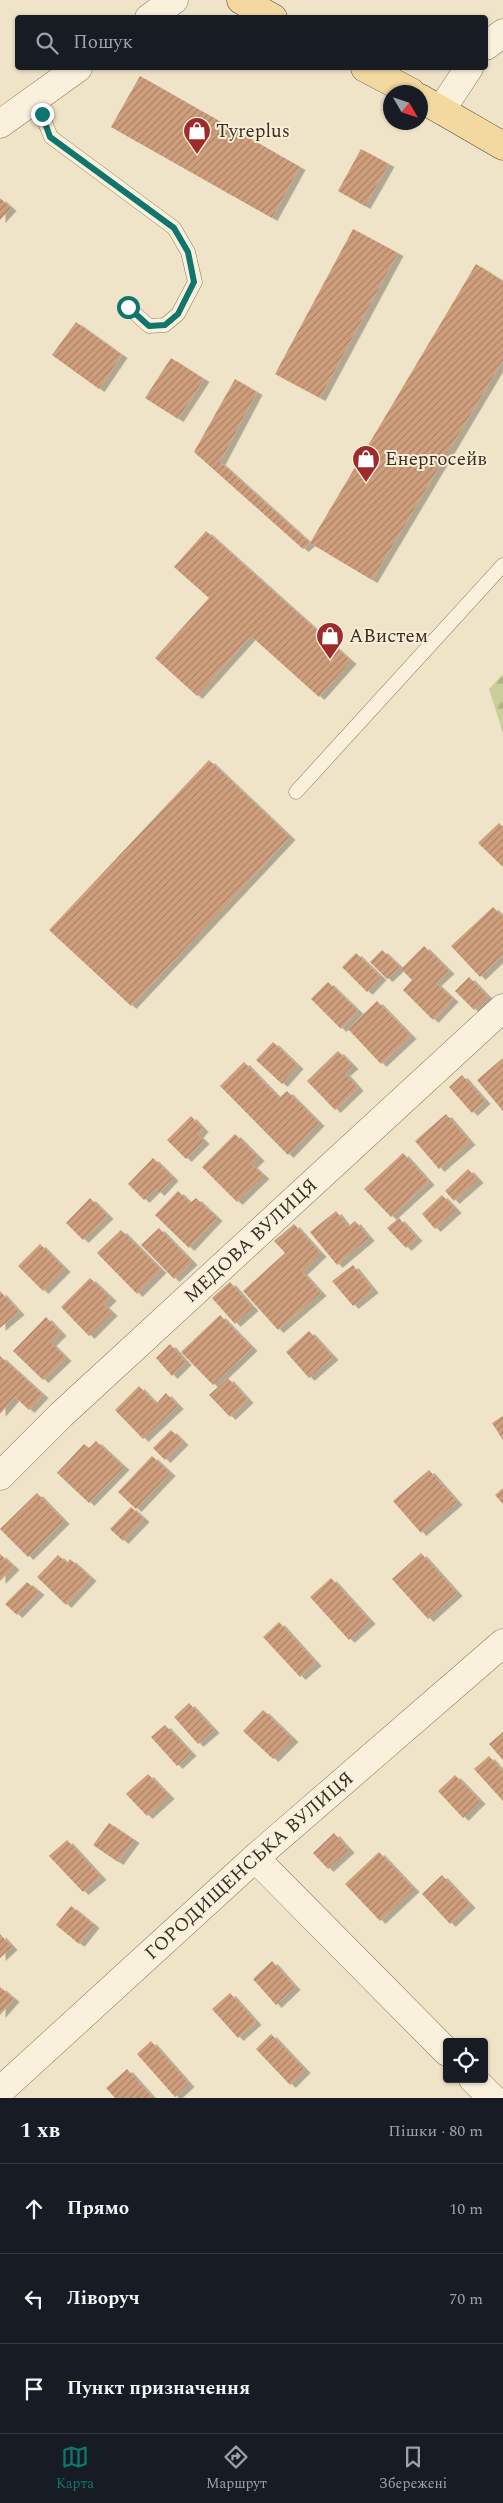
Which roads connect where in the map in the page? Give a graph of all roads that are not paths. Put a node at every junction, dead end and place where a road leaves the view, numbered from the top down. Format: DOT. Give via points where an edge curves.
graph roads {
  1 [pos="174,0"];
  2 [pos="241,0"];
  3 [pos="153,15"];
  4 [pos="268,15"];
  5 [pos="503,33"];
  6 [pos="488,44"];
  7 [pos="75,70"];
  8 [pos="369,70"];
  9 [pos="467,70"];
  10 [pos="398,85"];
  11 [pos="35,98"];
  12 [pos="431,104"];
  13 [pos="0,124"];
  14 [pos="503,146"];
  15 [pos="128,307"];
  16 [pos="503,565"];
  17 [pos="296,792"];
  18 [pos="503,1008"];
  19 [pos="0,1476"];
  20 [pos="503,1643"];
  21 [pos="255,1858"];
  22 [pos="443,2048"];
  23 [pos="477,2083"];
  24 [pos="0,2091"];
  25 [pos="492,2098"];
  1 -- 3 [label="street"];
  2 -- 4 [label="main road"];
  5 -- 6 [label="street"];
  7 -- 11 [label="street"];
  8 -- 10 [label="main road"];
  9 -- 12 [label="street"];
  11 -- 13 [label="street"];
  11 -- 15 [label="lane" via="50,137 174,228 188,252 194,282 178,314 165,325 149,326"];
  12 -- 14 [label="main road"];
  16 -- 17 [label="lane"];
  18 -- 19 [label="street, МЕДОВА ВУЛИЦЯ" via="61,1415"];
  20 -- 21 [label="street, ГОРОДИЩЕНСЬКА ВУЛИЦЯ"];
  21 -- 22 [label="street"];
  21 -- 24 [label="street, ГОРОДИЩЕНСЬКА ВУЛИЦЯ"];
  23 -- 25 [label="street"];
}
